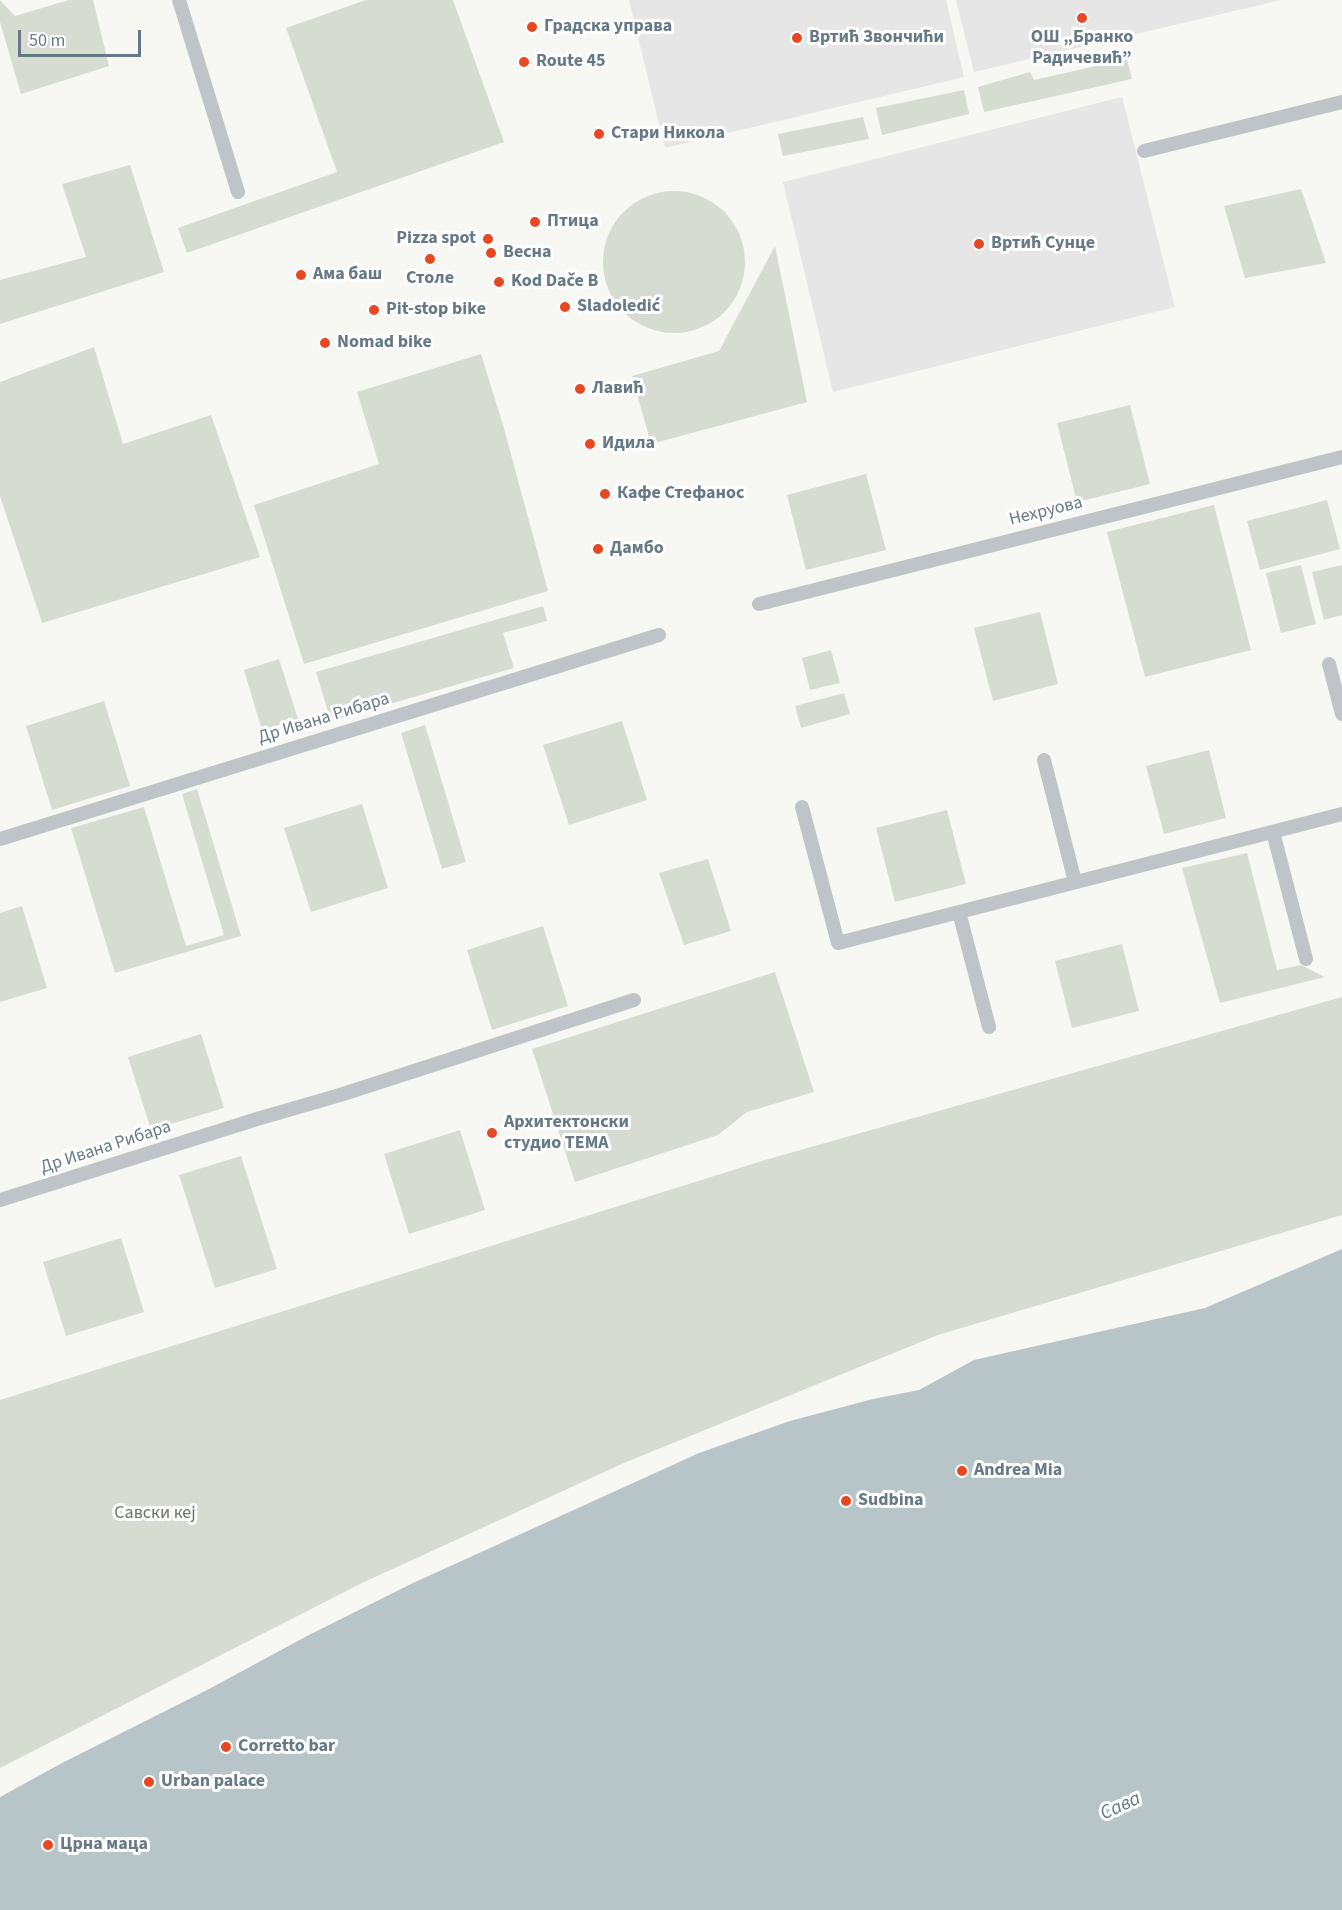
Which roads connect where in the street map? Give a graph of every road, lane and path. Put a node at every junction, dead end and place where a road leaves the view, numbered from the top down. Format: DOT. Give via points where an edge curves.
graph roads {
  1 [pos="179,0"];
  2 [pos="1342,102"];
  3 [pos="1144,151"];
  4 [pos="238,192"];
  5 [pos="1342,457"];
  6 [pos="759,604"];
  7 [pos="658,635"];
  8 [pos="1329,664"];
  9 [pos="1342,714"];
  10 [pos="1044,760"];
  11 [pos="802,807"];
  12 [pos="1342,814"];
  13 [pos="1273,832"];
  14 [pos="0,839"];
  15 [pos="1075,882"];
  16 [pos="959,912"];
  17 [pos="1306,960"];
  18 [pos="634,1000"];
  19 [pos="989,1027"];
  20 [pos="0,1200"];
  1 -- 4 [label="street"];
  2 -- 3 [label="street"];
  5 -- 6 [label="street, Нехруова"];
  7 -- 14 [label="street, Др Ивана Рибара"];
  8 -- 9 [label="street"];
  10 -- 15 [label="street"];
  11 -- 16 [label="street" via="838,943"];
  12 -- 13 [label="street"];
  13 -- 15 [label="street"];
  13 -- 17 [label="street"];
  15 -- 16 [label="street"];
  16 -- 19 [label="street"];
  18 -- 20 [label="street, Др Ивана Рибара"];
}
